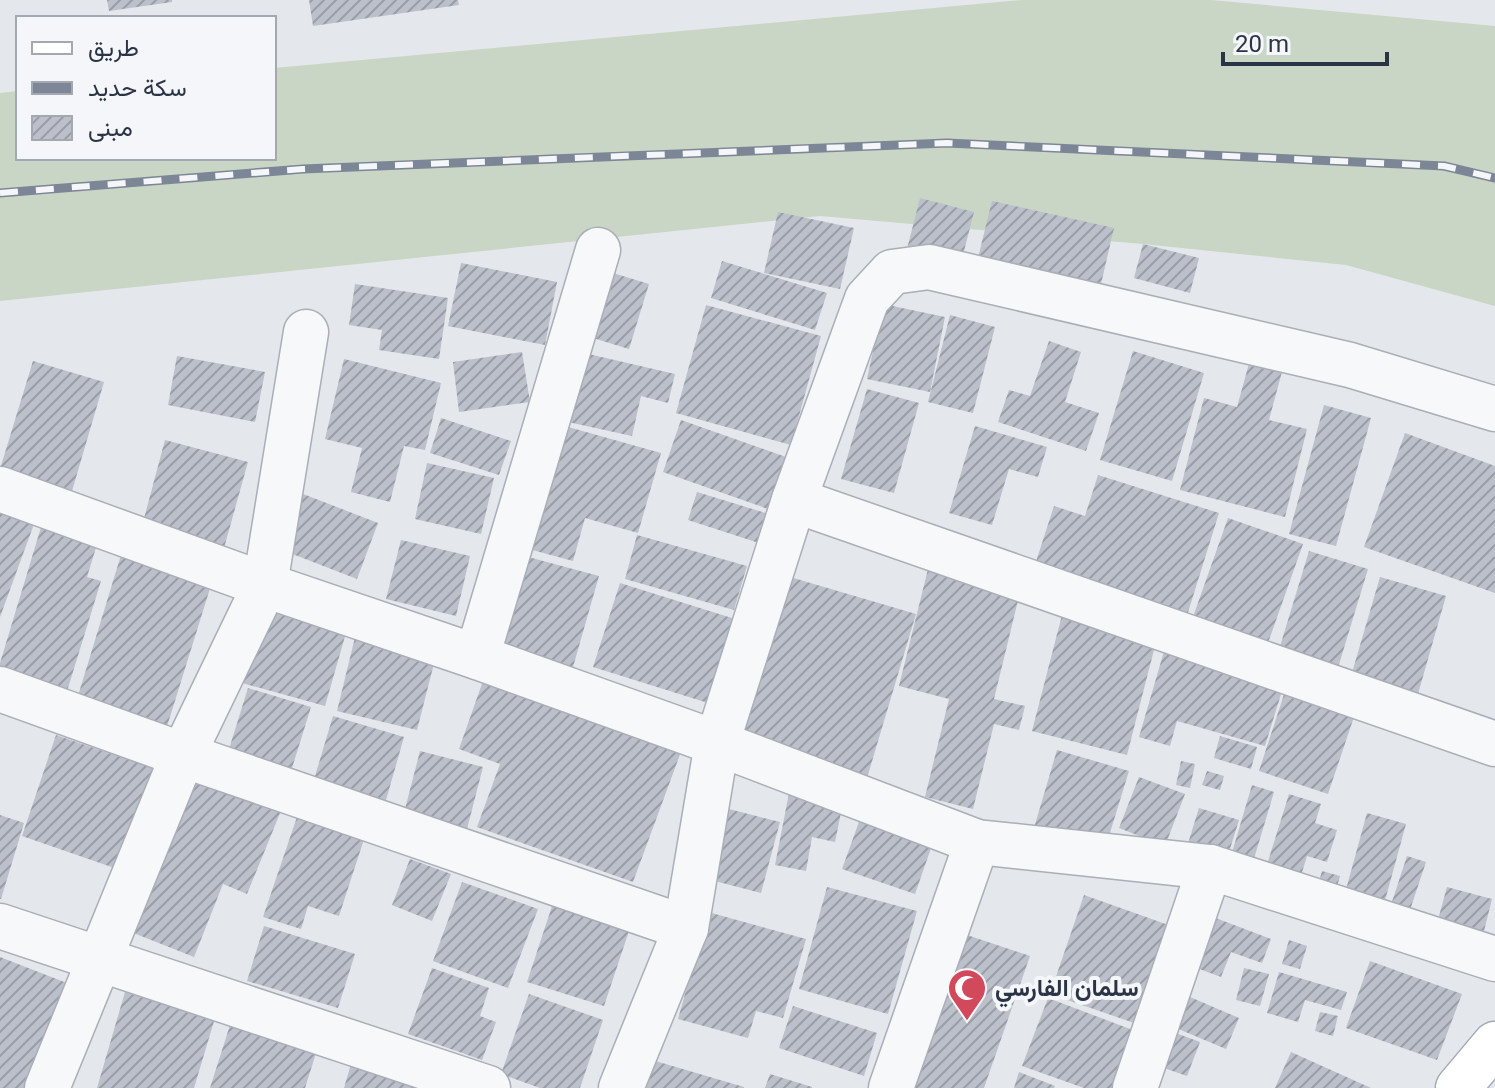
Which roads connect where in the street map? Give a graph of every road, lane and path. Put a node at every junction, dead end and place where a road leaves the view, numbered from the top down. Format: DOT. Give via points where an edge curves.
graph roads {
  1 [pos="598,250"];
  2 [pos="306,332"];
  3 [pos="1495,409"];
  4 [pos="0,489"];
  5 [pos="794,500"];
  6 [pos="265,585"];
  7 [pos="477,657"];
  8 [pos="0,689"];
  9 [pos="717,743"];
  10 [pos="1495,744"];
  11 [pos="183,755"];
  12 [pos="977,842"];
  13 [pos="1210,867"];
  14 [pos="0,926"];
  15 [pos="686,928"];
  16 [pos="99,958"];
  17 [pos="1495,959"];
  18 [pos="1495,1044"];
  19 [pos="47,1088"];
  20 [pos="488,1088"];
  21 [pos="621,1088"];
  22 [pos="891,1088"];
  23 [pos="1135,1088"];
  24 [pos="1458,1088"];
  1 -- 7 [label="street"];
  2 -- 6 [label="street"];
  3 -- 5 [label="street" via="1350,365 929,267 892,272 867,299"];
  4 -- 6 [label="street"];
  5 -- 9 [label="street"];
  5 -- 10 [label="street"];
  6 -- 7 [label="street"];
  6 -- 11 [label="street"];
  7 -- 9 [label="street"];
  8 -- 11 [label="street"];
  9 -- 12 [label="street"];
  9 -- 15 [label="street"];
  11 -- 15 [label="street"];
  11 -- 16 [label="street"];
  12 -- 13 [label="street"];
  12 -- 22 [label="street"];
  13 -- 17 [label="street"];
  13 -- 23 [label="street"];
  14 -- 16 [label="street"];
  15 -- 21 [label="street"];
  16 -- 19 [label="street"];
  16 -- 20 [label="street"];
  18 -- 24 [label="main road"];
}
